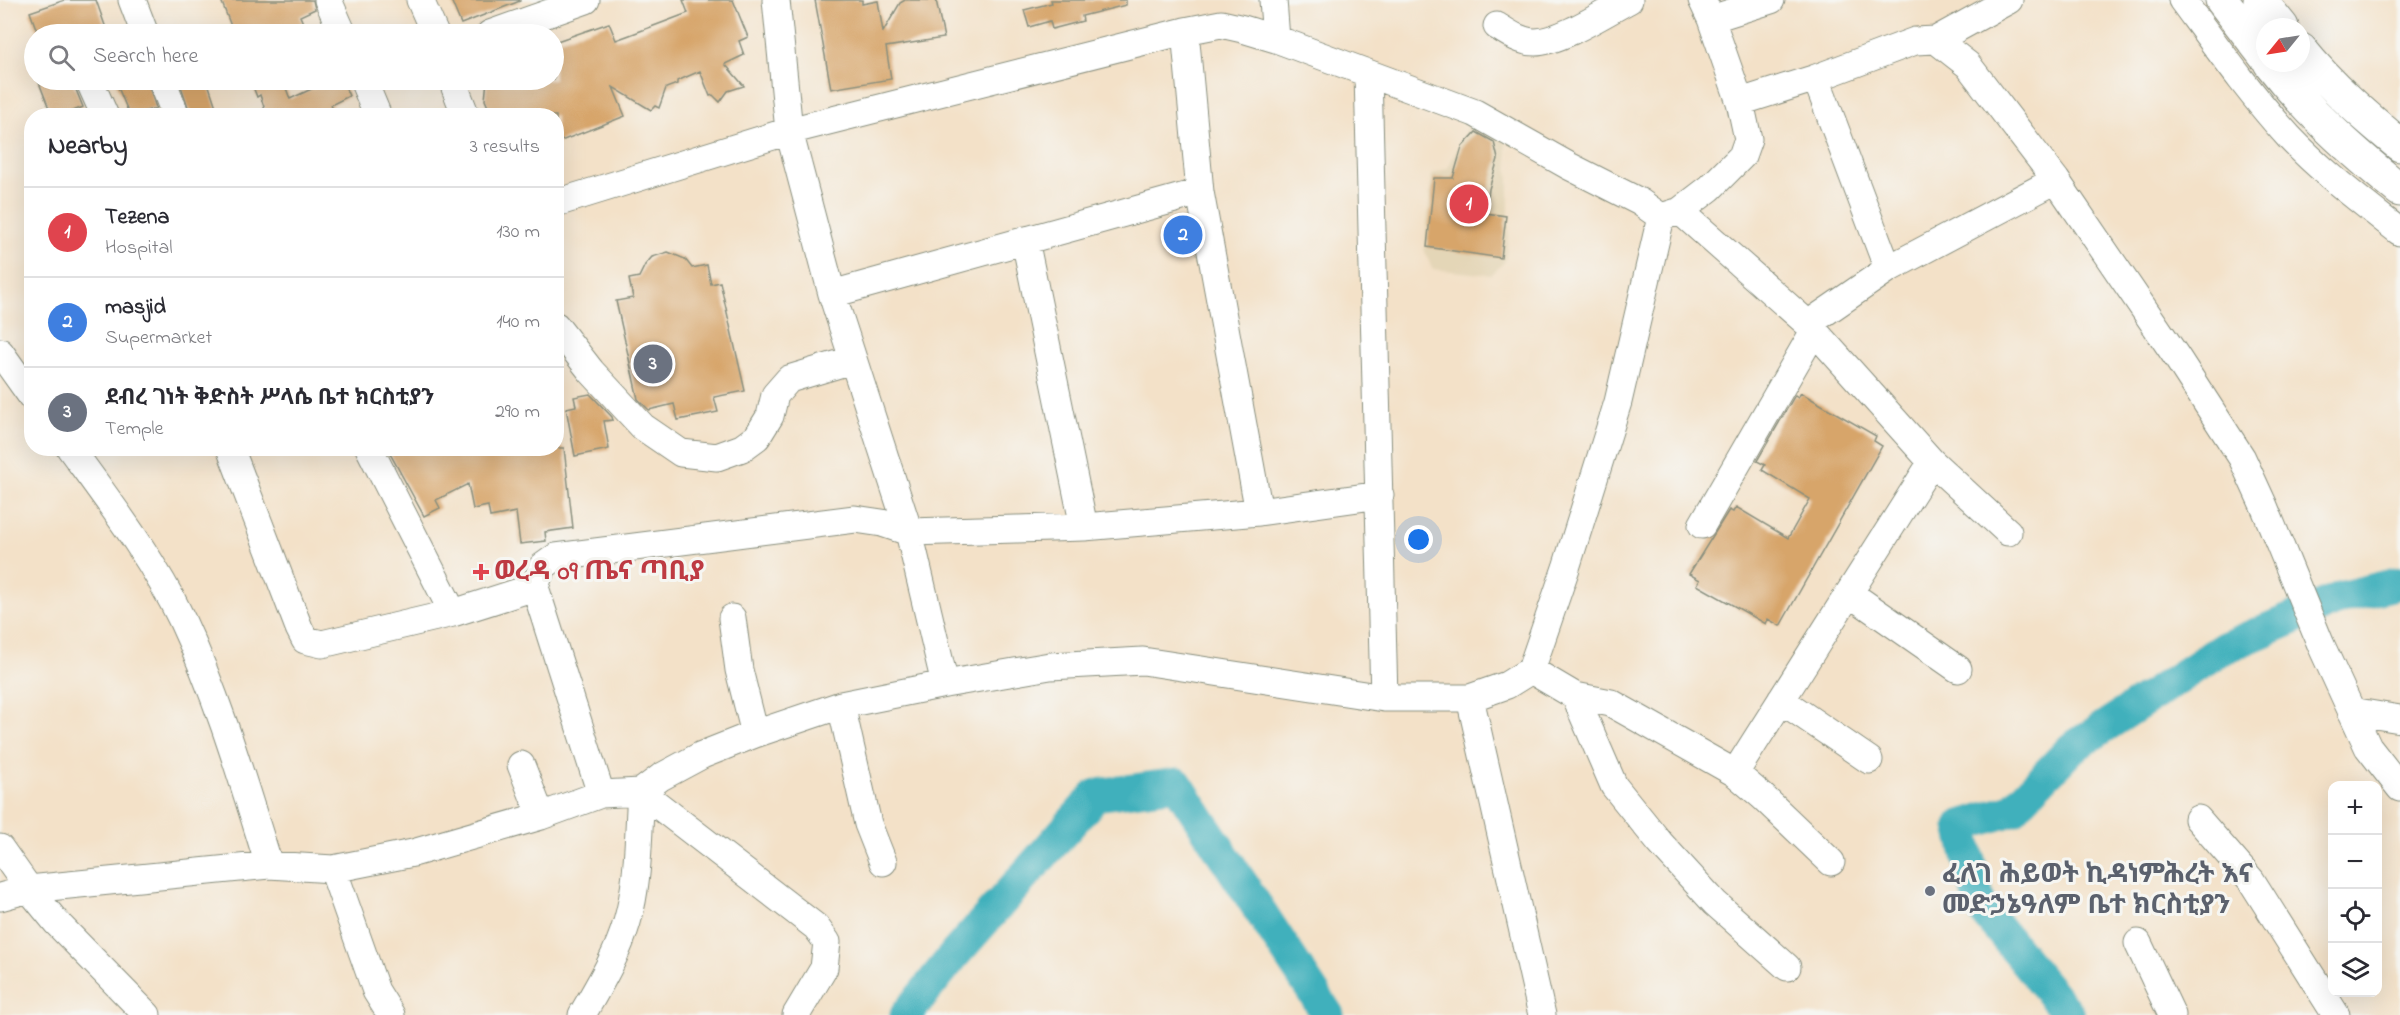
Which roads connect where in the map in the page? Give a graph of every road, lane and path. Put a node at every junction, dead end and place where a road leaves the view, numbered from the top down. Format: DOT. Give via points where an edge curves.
graph roads {
  1 [pos="132,0"];
  2 [pos="328,0"];
  3 [pos="420,0"];
  4 [pos="586,0"];
  5 [pos="776,0"];
  6 [pos="1273,0"];
  7 [pos="1629,0"];
  8 [pos="1771,0"];
  9 [pos="2009,0"];
  10 [pos="2182,0"];
  11 [pos="2222,0"];
  12 [pos="2260,0"];
  13 [pos="1706,9"];
  14 [pos="2275,18"];
  15 [pos="142,24"];
  16 [pos="339,24"];
  17 [pos="431,24"];
  18 [pos="518,24"];
  19 [pos="1497,26"];
  20 [pos="1185,31"];
  21 [pos="1276,39"];
  22 [pos="1936,40"];
  23 [pos="2256,44"];
  24 [pos="2310,61"];
  25 [pos="2277,72"];
  26 [pos="1368,74"];
  27 [pos="1816,78"];
  28 [pos="93,90"];
  29 [pos="166,90"];
  30 [pos="367,90"];
  31 [pos="456,90"];
  32 [pos="1740,102"];
  33 [pos="101,108"];
  34 [pos="173,108"];
  35 [pos="375,108"];
  36 [pos="462,108"];
  37 [pos="789,131"];
  38 [pos="2400,145"];
  39 [pos="2056,180"];
  40 [pos="2400,190"];
  41 [pos="1200,192"];
  42 [pos="564,201"];
  43 [pos="1671,214"];
  44 [pos="2400,231"];
  45 [pos="1025,240"];
  46 [pos="1888,269"];
  47 [pos="832,294"];
  48 [pos="1811,328"];
  49 [pos="564,336"];
  50 [pos="0,352"];
  51 [pos="852,360"];
  52 [pos="16,374"];
  53 [pos="76,456"];
  54 [pos="233,456"];
  55 [pos="373,456"];
  56 [pos="1932,462"];
  57 [pos="1380,495"];
  58 [pos="1258,512"];
  59 [pos="1702,525"];
  60 [pos="1084,527"];
  61 [pos="909,532"];
  62 [pos="2008,532"];
  63 [pos="535,587"];
  64 [pos="1849,593"];
  65 [pos="453,613"];
  66 [pos="732,618"];
  67 [pos="1958,669"];
  68 [pos="1531,670"];
  69 [pos="945,684"];
  70 [pos="1575,696"];
  71 [pos="1384,698"];
  72 [pos="1470,698"];
  73 [pos="1781,700"];
  74 [pos="841,705"];
  75 [pos="2351,711"];
  76 [pos="2400,719"];
  77 [pos="755,734"];
  78 [pos="1869,760"];
  79 [pos="520,765"];
  80 [pos="1735,773"];
  81 [pos="2400,788"];
  82 [pos="641,792"];
  83 [pos="601,794"];
  84 [pos="541,816"];
  85 [pos="2198,819"];
  86 [pos="0,848"];
  87 [pos="883,862"];
  88 [pos="1831,862"];
  89 [pos="269,865"];
  90 [pos="333,869"];
  91 [pos="29,889"];
  92 [pos="0,897"];
  93 [pos="2138,943"];
  94 [pos="1787,967"];
  95 [pos="147,1015"];
  96 [pos="391,1015"];
  97 [pos="582,1015"];
  98 [pos="796,1015"];
  99 [pos="1542,1015"];
  100 [pos="2172,1015"];
  101 [pos="2336,1015"];
  1 -- 15 [label="street"];
  2 -- 16 [label="street"];
  3 -- 17 [label="street"];
  4 -- 18 [label="street"];
  5 -- 37 [label="street"];
  6 -- 21 [label="street"];
  7 -- 19 [label="street" via="1563,34 1536,42 1513,37"];
  8 -- 13 [label="street"];
  9 -- 22 [label="street"];
  10 -- 44 [label="street" via="2290,137 2341,185"];
  11 -- 23 [label="highway"];
  12 -- 14 [label="highway"];
  13 -- 32 [label="street"];
  20 -- 21 [label="street" via="1221,24"];
  20 -- 37 [label="street"];
  20 -- 41 [label="street"];
  21 -- 26 [label="street"];
  22 -- 27 [label="street" via="1915,41"];
  22 -- 39 [label="street" via="1968,65"];
  24 -- 38 [label="highway"];
  25 -- 40 [label="highway" via="2350,150"];
  26 -- 43 [label="street" via="1476,113 1569,166"];
  26 -- 57 [label="street"];
  27 -- 32 [label="street"];
  27 -- 46 [label="street"];
  28 -- 33 [label="street"];
  29 -- 34 [label="street"];
  30 -- 35 [label="street"];
  31 -- 36 [label="street"];
  32 -- 43 [label="street" via="1748,139 1742,156 1710,188"];
  37 -- 42 [label="street"];
  37 -- 47 [label="street"];
  39 -- 46 [label="street"];
  39 -- 75 [label="street" via="2242,458"];
  41 -- 45 [label="street"];
  41 -- 58 [label="street"];
  43 -- 48 [label="street"];
  43 -- 68 [label="street" via="1618,402"];
  45 -- 47 [label="street"];
  45 -- 60 [label="street"];
  46 -- 48 [label="street"];
  47 -- 51 [label="street"];
  48 -- 56 [label="street"];
  48 -- 59 [label="street"];
  49 -- 51 [label="street" via="643,427 681,453 717,457 742,448 757,437 770,416 775,395 789,379"];
  50 -- 52 [label="street"];
  51 -- 61 [label="street"];
  53 -- 89 [label="street" via="126,523 181,618 214,695"];
  54 -- 65 [label="street" via="305,640 322,645"];
  55 -- 65 [label="street"];
  56 -- 62 [label="street"];
  56 -- 64 [label="street"];
  57 -- 58 [label="street"];
  57 -- 71 [label="street"];
  58 -- 60 [label="street"];
  60 -- 61 [label="street"];
  61 -- 63 [label="street" via="855,519 556,557 543,567"];
  61 -- 69 [label="street"];
  63 -- 65 [label="street"];
  63 -- 83 [label="street"];
  64 -- 67 [label="street"];
  64 -- 73 [label="street"];
  66 -- 77 [label="street" via="739,670"];
  68 -- 70 [label="street"];
  68 -- 72 [label="street" via="1507,685"];
  69 -- 71 [label="street" via="1050,666 1143,661"];
  69 -- 74 [label="street"];
  70 -- 80 [label="street" via="1611,703"];
  70 -- 94 [label="street" via="1614,786 1715,903"];
  71 -- 72 [label="street"];
  72 -- 99 [label="street"];
  73 -- 78 [label="street"];
  73 -- 80 [label="street"];
  74 -- 77 [label="street"];
  74 -- 87 [label="street" via="865,814"];
  75 -- 76 [label="street"];
  75 -- 81 [label="street" via="2368,747"];
  77 -- 82 [label="street" via="702,755"];
  79 -- 84 [label="street"];
  80 -- 88 [label="street"];
  82 -- 83 [label="street"];
  82 -- 97 [label="street" via="627,921 611,964"];
  82 -- 98 [label="street" via="816,927 827,942 824,968"];
  83 -- 84 [label="street"];
  84 -- 90 [label="street" via="412,854"];
  85 -- 101 [label="street" via="2251,880"];
  86 -- 91 [label="street"];
  89 -- 90 [label="street"];
  89 -- 91 [label="street"];
  90 -- 96 [label="street" via="376,992"];
  91 -- 92 [label="street"];
  91 -- 95 [label="street"];
  93 -- 100 [label="street"];
}
